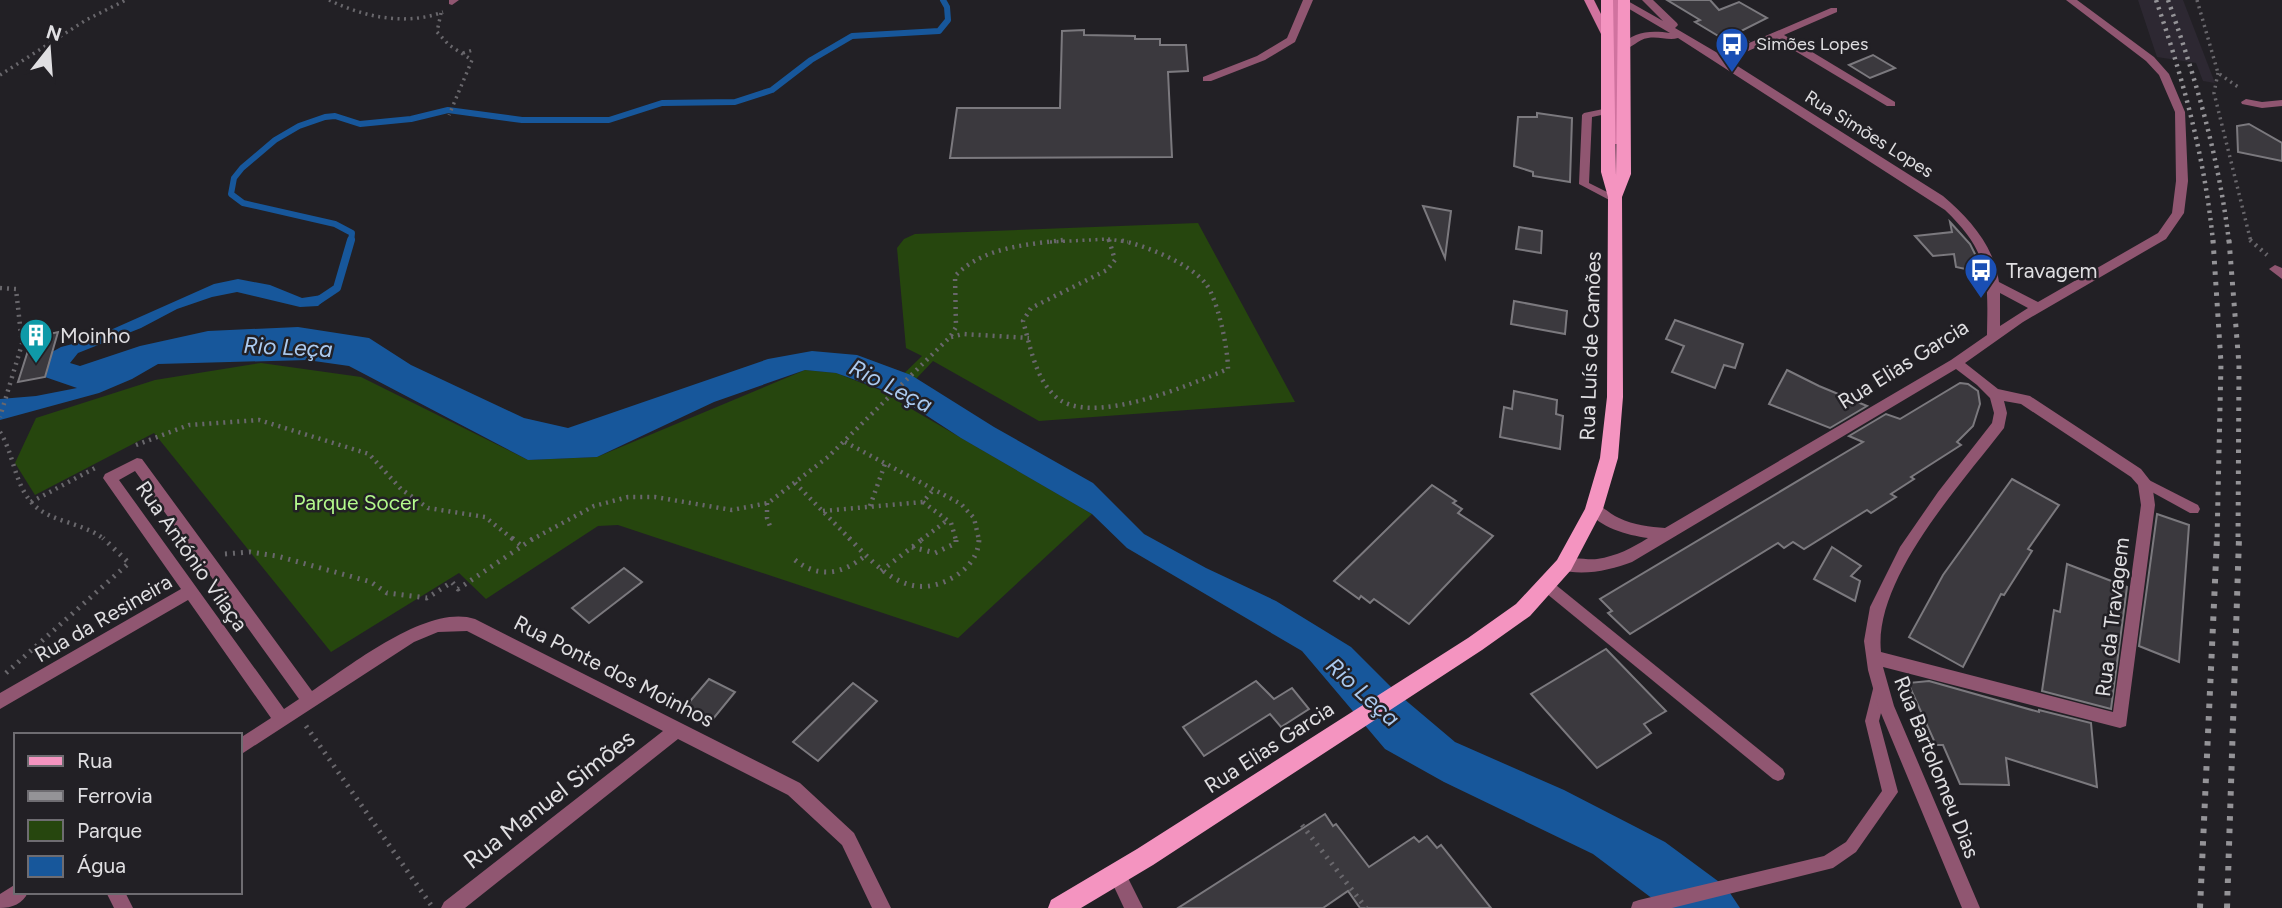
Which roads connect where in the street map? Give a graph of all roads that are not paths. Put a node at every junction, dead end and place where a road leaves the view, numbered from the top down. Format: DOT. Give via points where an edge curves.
graph roads {
  1 [pos="1308,0"];
  2 [pos="1589,0"];
  3 [pos="1647,0"];
  4 [pos="2071,0"];
  5 [pos="1619,3"];
  6 [pos="1834,10"];
  7 [pos="1776,34"];
  8 [pos="1607,36"];
  9 [pos="1693,42"];
  10 [pos="1625,47"];
  11 [pos="1718,60"];
  12 [pos="1207,79"];
  13 [pos="2246,102"];
  14 [pos="2282,103"];
  15 [pos="1891,104"];
  16 [pos="1608,111"];
  17 [pos="1624,174"];
  18 [pos="1615,199"];
  19 [pos="1994,284"];
  20 [pos="2039,308"];
  21 [pos="1993,336"];
  22 [pos="1956,363"];
  23 [pos="1997,394"];
  24 [pos="2145,483"];
  25 [pos="1594,509"];
  26 [pos="2194,509"];
  27 [pos="1581,533"];
  28 [pos="1667,534"];
  29 [pos="1564,565"];
  30 [pos="1546,585"];
  31 [pos="191,592"];
  32 [pos="1876,658"];
  33 [pos="1880,689"];
  34 [pos="0,702"];
  35 [pos="296,711"];
  36 [pos="678,729"];
  37 [pos="242,746"];
  38 [pos="1778,774"];
  39 [pos="1790,872"];
  40 [pos="1116,874"];
  41 [pos="16,894"];
  42 [pos="0,905"];
  43 [pos="450,908"];
  44 [pos="882,908"];
  45 [pos="1059,908"];
  46 [pos="1134,908"];
  47 [pos="1639,908"];
  48 [pos="1971,908"];
  1 -- 12 [label="street" via="1291,40 1261,58"];
  2 -- 8 [label="street"];
  3 -- 9 [label="street, Rua Simões Lopes"];
  4 -- 20 [label="street, Rua Elias Garcia" via="2151,59 2164,75 2180,112 2182,181 2178,213 2162,236"];
  5 -- 8 [label="main road, Rua Luís de Camões"];
  5 -- 9 [label="street, Rua Simões Lopes"];
  5 -- 10 [label="main road, Rua Luís de Camões"];
  5 -- 17 [label="street" via="1616,125"];
  6 -- 7 [label="street"];
  7 -- 11 [label="street"];
  7 -- 15 [label="street"];
  8 -- 16 [label="main road, Rua Luís de Camões"];
  9 -- 10 [label="street, Rua Simões Lopes" via="1657,34 1631,39"];
  9 -- 11 [label="street, Rua Simões Lopes"];
  10 -- 17 [label="main road, Rua Luís de Camões"];
  11 -- 19 [label="street, Rua Simões Lopes" via="1958,214 1984,251"];
  13 -- 14 [label="street"];
  16 -- 18 [label="main road, Rua Luís de Camões" via="1608,172"];
  16 -- 18 [label="lane" via="1587,115 1584,184"];
  17 -- 18 [label="main road, Rua Luís de Camões"];
  18 -- 25 [label="main road, Rua Luís de Camões" via="1615,397 1609,458"];
  19 -- 20 [label="street"];
  19 -- 21 [label="street, Rua Simões Lopes"];
  20 -- 21 [label="street, Rua Elias Garcia"];
  21 -- 22 [label="street, Rua Elias Garcia"];
  22 -- 23 [label="street"];
  22 -- 28 [label="street, Rua Elias Garcia"];
  23 -- 24 [label="street" via="2025,400"];
  23 -- 32 [label="street, Rua Bartolomeu Dias" via="2003,409 1999,424 1903,553 1883,595 1872,634"];
  24 -- 26 [label="lane"];
  24 -- 32 [label="street, Rua da Travagem" via="2148,505 2120,721"];
  25 -- 27 [label="main road, Rua Luís de Camões"];
  25 -- 28 [label="street" via="1606,520 1628,528"];
  27 -- 29 [label="main road, Rua Elias Garcia"];
  28 -- 29 [label="street, Rua Elias Garcia" via="1627,558 1597,565"];
  29 -- 30 [label="main road, Rua Elias Garcia"];
  30 -- 38 [label="lane"];
  30 -- 40 [label="main road, Rua Elias Garcia" via="1523,610 1428,675"];
  31 -- 34 [label="street, Rua da Resineira"];
  31 -- 35 [label="street, Rua António Vilaça"];
  31 -- 35 [label="street, Rua António Vilaça" via="110,478 137,463 204,555"];
  32 -- 33 [label="street, Rua Bartolomeu Dias"];
  33 -- 39 [label="lane" via="1872,721 1890,792 1851,847 1827,863"];
  33 -- 48 [label="street, Rua Bartolomeu Dias"];
  35 -- 36 [label="street, Rua Ponte dos Moinhos" via="408,637 437,625 469,624"];
  35 -- 37 [label="street, Rua Ponte dos Moinhos"];
  36 -- 43 [label="street, Rua Manuel Simões"];
  36 -- 44 [label="street, Rua Ponte dos Moinhos" via="794,789 848,839"];
  39 -- 47 [label="lane"];
  40 -- 45 [label="main road, Rua Elias Garcia"];
  40 -- 46 [label="street"];
  41 -- 42 [label="street"];
}
